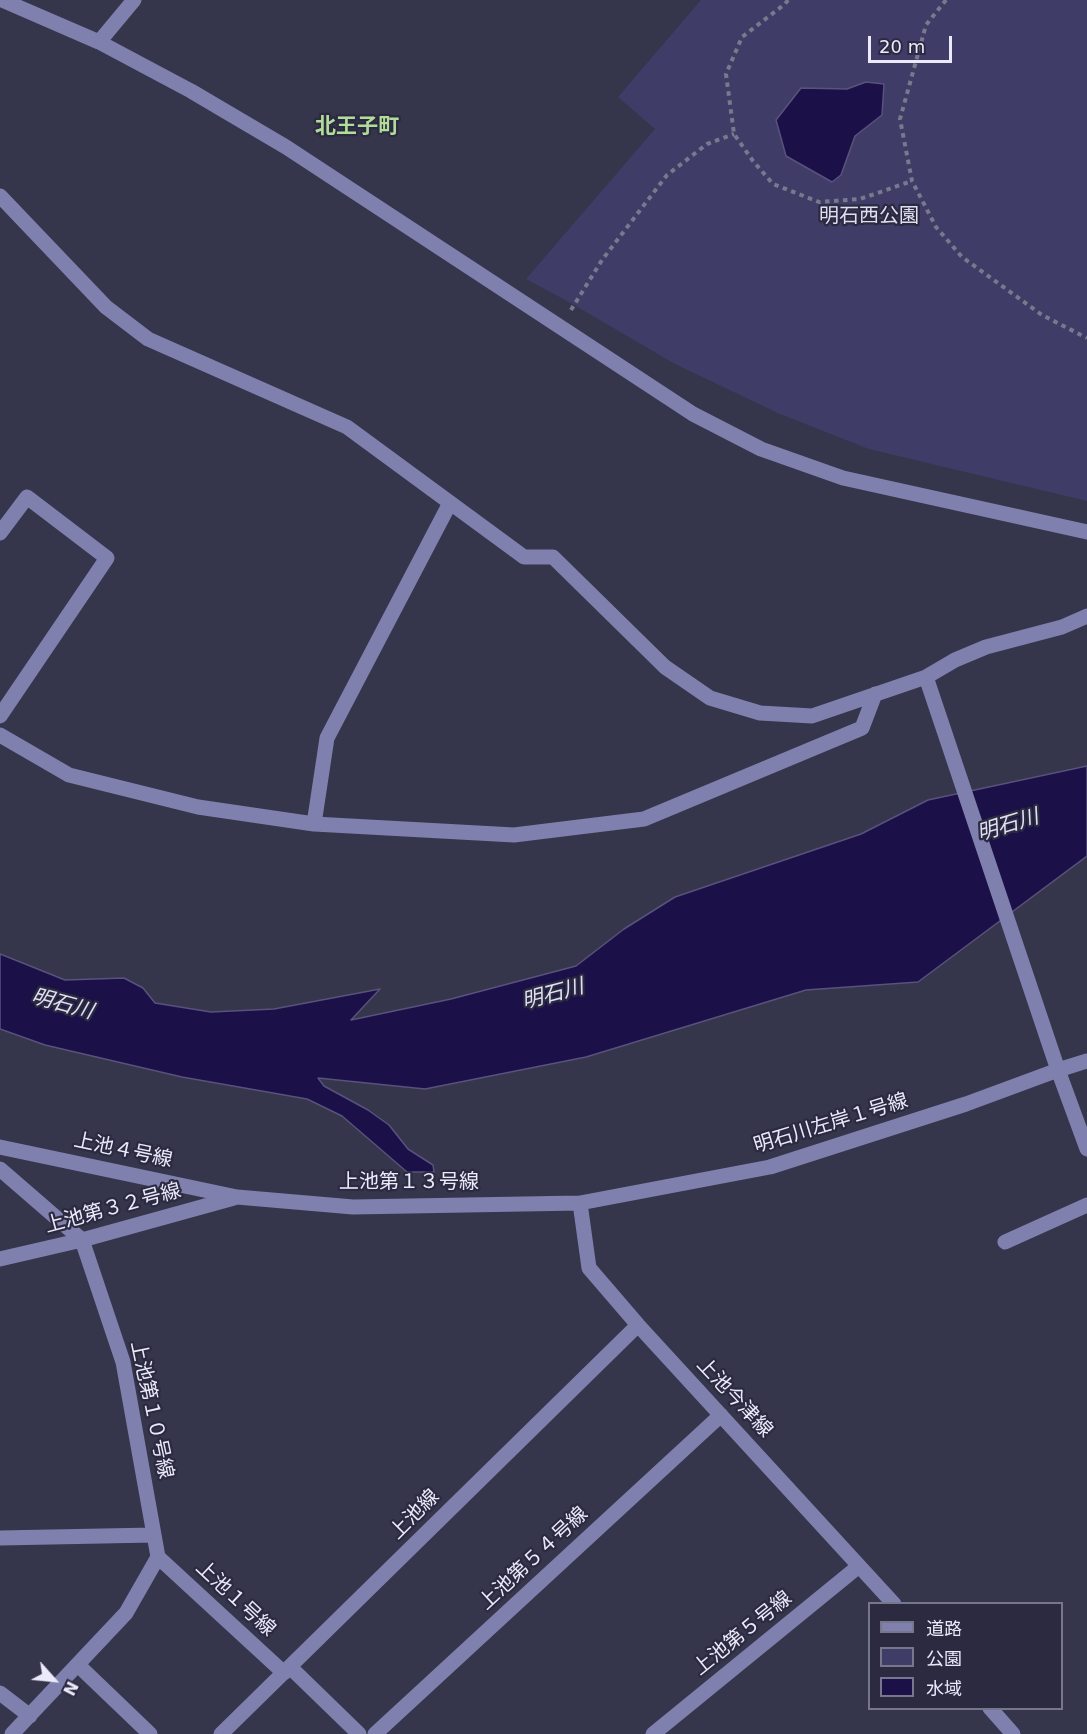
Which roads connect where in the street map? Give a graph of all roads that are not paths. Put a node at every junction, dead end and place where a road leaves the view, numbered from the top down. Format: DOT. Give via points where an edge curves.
graph roads {
  1 [pos="2,0"];
  2 [pos="134,0"];
  3 [pos="99,42"];
  4 [pos="0,196"];
  5 [pos="450,503"];
  6 [pos="1087,532"];
  7 [pos="0,533"];
  8 [pos="1087,616"];
  9 [pos="926,676"];
  10 [pos="875,694"];
  11 [pos="0,716"];
  12 [pos="0,735"];
  13 [pos="315,824"];
  14 [pos="1087,1061"];
  15 [pos="1058,1070"];
  16 [pos="0,1147"];
  17 [pos="1087,1149"];
  18 [pos="0,1169"];
  19 [pos="237,1197"];
  20 [pos="580,1203"];
  21 [pos="1087,1205"];
  22 [pos="82,1240"];
  23 [pos="1005,1242"];
  24 [pos="0,1259"];
  25 [pos="638,1325"];
  26 [pos="721,1415"];
  27 [pos="154,1535"];
  28 [pos="0,1538"];
  29 [pos="158,1557"];
  30 [pos="859,1566"];
  31 [pos="892,1602"];
  32 [pos="78,1665"];
  33 [pos="287,1670"];
  34 [pos="0,1693"];
  35 [pos="991,1710"];
  36 [pos="30,1716"];
  37 [pos="1004,1731"];
  38 [pos="12,1734"];
  39 [pos="150,1734"];
  40 [pos="221,1734"];
  41 [pos="359,1734"];
  42 [pos="375,1734"];
  43 [pos="653,1734"];
  1 -- 3 [label="street"];
  2 -- 3 [label="street"];
  3 -- 6 [label="street" via="286,147 693,414 761,449 843,478"];
  4 -- 5 [label="street" via="106,306 148,339 347,427"];
  5 -- 10 [label="street" via="524,557 553,557 665,667 710,698 760,713 812,716"];
  5 -- 13 [label="street" via="327,738"];
  7 -- 11 [label="street" via="27,497 108,558"];
  8 -- 9 [label="street" via="1062,627 986,647"];
  9 -- 10 [label="street"];
  9 -- 15 [label="street"];
  10 -- 13 [label="street" via="862,728 644,819 514,835"];
  12 -- 13 [label="street" via="69,775 198,807"];
  14 -- 15 [label="street, 明石川左岸１号線"];
  15 -- 17 [label="street"];
  15 -- 20 [label="street, 明石川左岸１号線" via="770,1167"];
  16 -- 19 [label="street, 上池４号線"];
  18 -- 22 [label="street"];
  19 -- 20 [label="street, 上池第１３号線" via="353,1207"];
  19 -- 22 [label="street, 上池第３２号線"];
  20 -- 25 [label="street, 上池今津線" via="589,1268"];
  21 -- 23 [label="street"];
  22 -- 24 [label="street, 上池第３２号線"];
  22 -- 27 [label="street, 上池第１０号線" via="123,1362"];
  25 -- 26 [label="street, 上池今津線"];
  25 -- 33 [label="street, 上池線"];
  26 -- 30 [label="street, 上池今津線"];
  26 -- 42 [label="street, 上池第５４号線"];
  27 -- 28 [label="street"];
  27 -- 29 [label="street, 上池第１０号線"];
  29 -- 32 [label="street" via="126,1613"];
  29 -- 33 [label="street, 上池１号線"];
  30 -- 31 [label="street, 上池今津線"];
  30 -- 43 [label="street, 上池第５号線"];
  32 -- 36 [label="street"];
  32 -- 39 [label="street"];
  33 -- 40 [label="street, 上池線"];
  33 -- 41 [label="street, 上池１号線"];
  34 -- 36 [label="street"];
  35 -- 37 [label="street"];
  36 -- 38 [label="street"];
}
